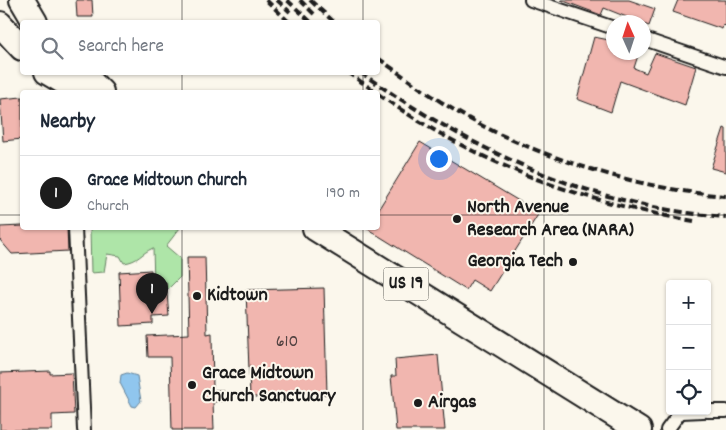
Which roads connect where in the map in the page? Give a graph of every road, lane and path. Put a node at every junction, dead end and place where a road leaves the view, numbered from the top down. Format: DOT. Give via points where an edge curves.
graph roads {
  1 [pos="22,0"];
  2 [pos="531,0"];
  3 [pos="34,20"];
  4 [pos="0,24"];
  5 [pos="606,25"];
  6 [pos="651,41"];
  7 [pos="0,46"];
  8 [pos="20,46"];
  9 [pos="20,58"];
  10 [pos="726,67"];
  11 [pos="52,75"];
  12 [pos="84,75"];
  13 [pos="77,90"];
  14 [pos="99,90"];
  15 [pos="75,230"];
  16 [pos="318,230"];
  17 [pos="726,410"];
  18 [pos="711,411"];
  19 [pos="679,415"];
  20 [pos="84,430"];
  21 [pos="639,430"];
  22 [pos="667,430"];
  1 -- 3 [label="highway"];
  2 -- 5 [label="street"];
  4 -- 8 [label="highway"];
  6 -- 10 [label="street"];
  7 -- 9 [label="highway"];
  11 -- 13 [label="highway"];
  12 -- 14 [label="highway"];
  15 -- 20 [label="street"];
  16 -- 21 [label="highway, US 19"];
  17 -- 18 [label="street"];
  19 -- 22 [label="street"];
}
